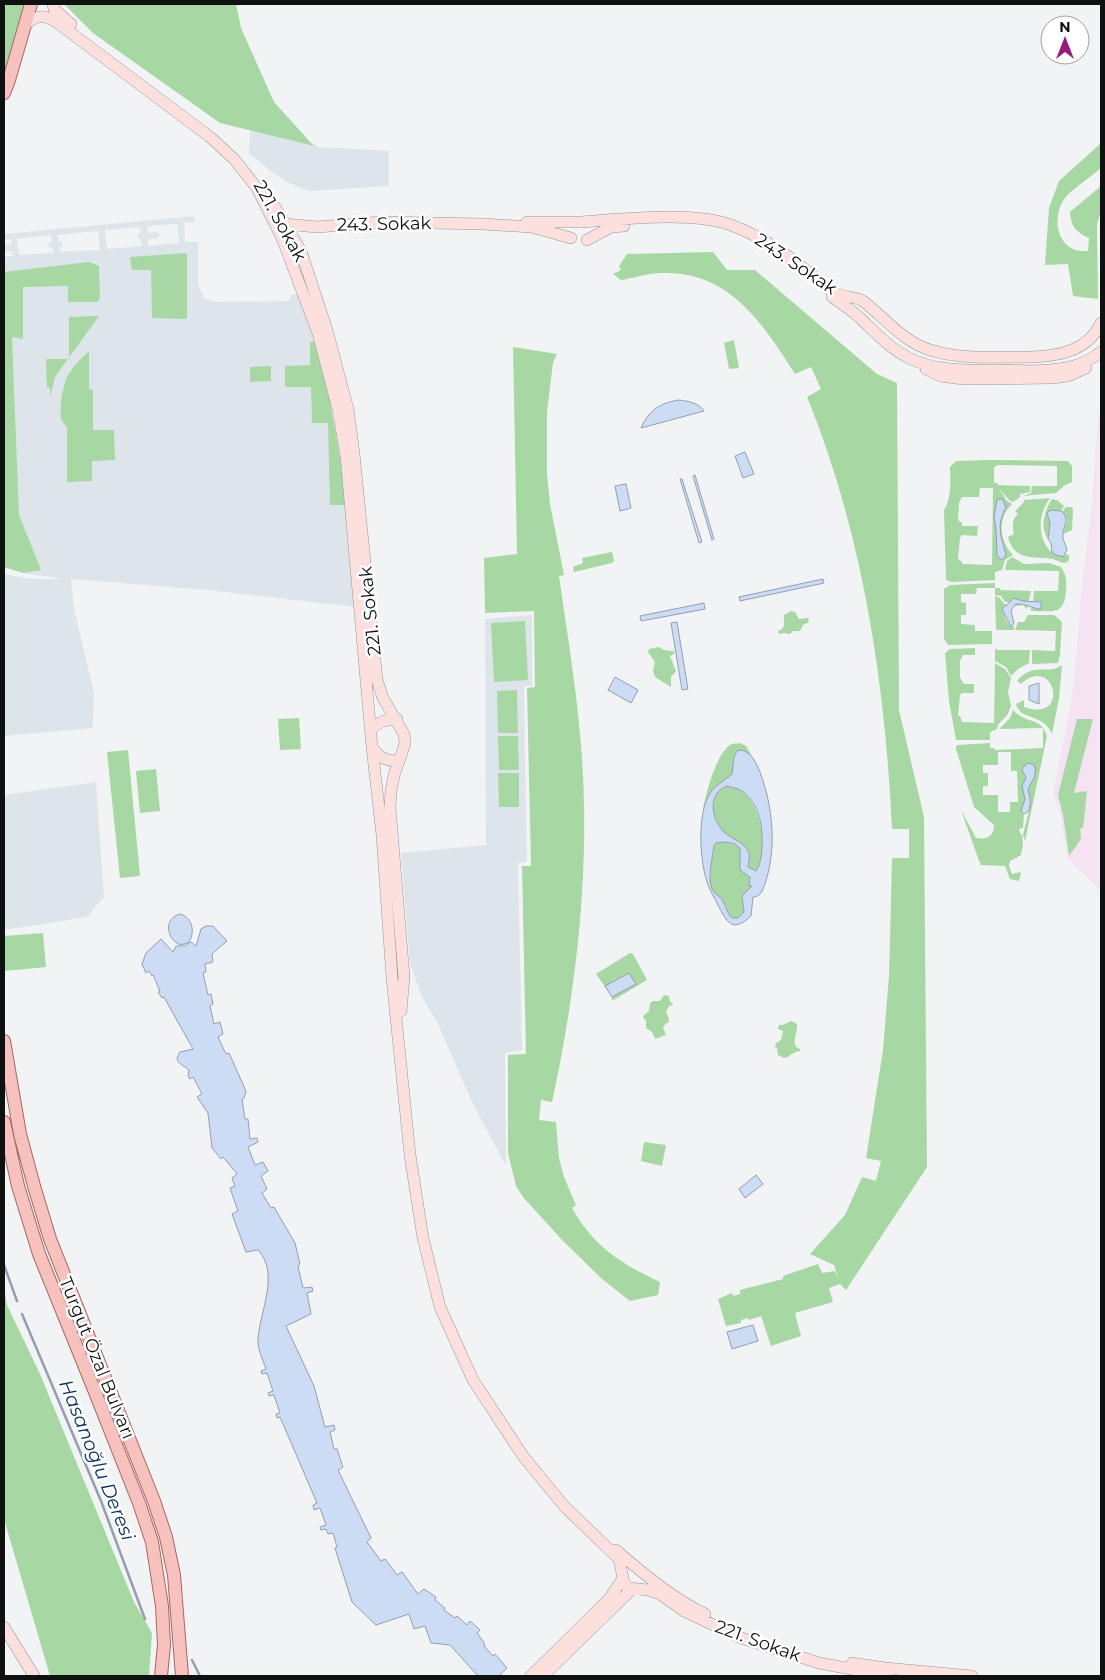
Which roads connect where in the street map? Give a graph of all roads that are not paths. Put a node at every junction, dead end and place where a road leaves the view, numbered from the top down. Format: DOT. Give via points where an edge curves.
graph roads {
  1 [pos="31,4"];
  2 [pos="53,4"];
  3 [pos="26,24"];
  4 [pos="4,81"];
  5 [pos="4,93"];
  6 [pos="579,222"];
  7 [pos="285,224"];
  8 [pos="482,224"];
  9 [pos="317,227"];
  10 [pos="571,238"];
  11 [pos="587,240"];
  12 [pos="301,252"];
  13 [pos="1101,323"];
  14 [pos="1101,353"];
  15 [pos="397,719"];
  16 [pos="371,730"];
  17 [pos="372,747"];
  18 [pos="399,761"];
  19 [pos="399,1035"];
  20 [pos="4,1041"];
  21 [pos="4,1122"];
  22 [pos="578,1520"];
  23 [pos="640,1571"];
  24 [pos="624,1577"];
  25 [pos="634,1589"];
  26 [pos="4,1627"];
  27 [pos="34,1676"];
  28 [pos="161,1676"];
  29 [pos="182,1676"];
  30 [pos="531,1676"];
  31 [pos="543,1676"];
  32 [pos="888,1676"];
  33 [pos="972,1676"];
  1 -- 3 [label="main road"];
  2 -- 7 [label="street, 221. Sokak" via="67,21 233,149"];
  3 -- 4 [label="main road"];
  3 -- 5 [label="main road"];
  3 -- 16 [label="street, 221. Sokak" via="33,18 47,16 210,137 234,159 257,188 282,238 318,333 338,409 346,456"];
  6 -- 8 [label="street, 243. Sokak"];
  6 -- 10 [label="street" via="570,229"];
  6 -- 11 [label="street" via="587,225 590,231"];
  6 -- 13 [label="street, 243. Sokak" via="679,218 730,224 775,246 834,292 847,298 861,299 912,342 945,354 973,357 1066,353 1091,339"];
  7 -- 9 [label="street, 243. Sokak"];
  7 -- 12 [label="street, 221. Sokak"];
  8 -- 9 [label="street, 243. Sokak" via="382,222"];
  8 -- 10 [label="street, 243. Sokak" via="531,227"];
  9 -- 12 [label="street, 243. Sokak" via="305,235"];
  10 -- 11 [label="street" via="578,242"];
  11 -- 14 [label="street, 243. Sokak" via="611,227 628,225 725,229 768,248 857,316 886,343 910,358 936,367 1022,371 1057,369 1075,366"];
  12 -- 15 [label="street, 221. Sokak" via="327,330 348,409 377,680 383,698"];
  15 -- 16 [label="street" via="383,720"];
  15 -- 18 [label="street, 221. Sokak" via="405,744"];
  16 -- 17 [label="street"];
  17 -- 18 [label="street" via="380,757"];
  17 -- 19 [label="street"];
  18 -- 19 [label="street, 221. Sokak" via="390,807 404,977"];
  19 -- 22 [label="street" via="410,1155 423,1238 440,1307 473,1380 523,1456"];
  20 -- 29 [label="main road, Turgut Özal Bulvarı" via="20,1134 50,1239 166,1537 174,1576"];
  21 -- 28 [label="main road, Turgut Özal Bulvarı" via="18,1186 39,1254 152,1542 162,1606 164,1645"];
  22 -- 23 [label="street"];
  22 -- 24 [label="street" via="619,1559"];
  23 -- 24 [label="street" via="630,1569"];
  23 -- 25 [label="street" via="643,1582"];
  23 -- 33 [label="street" via="698,1611 763,1639 849,1662"];
  24 -- 25 [label="street" via="626,1586"];
  24 -- 30 [label="street" via="609,1599"];
  25 -- 31 [label="street"];
  25 -- 32 [label="street, 221. Sokak" via="660,1594 684,1611 740,1638 819,1663"];
  26 -- 27 [label="street"];
}
